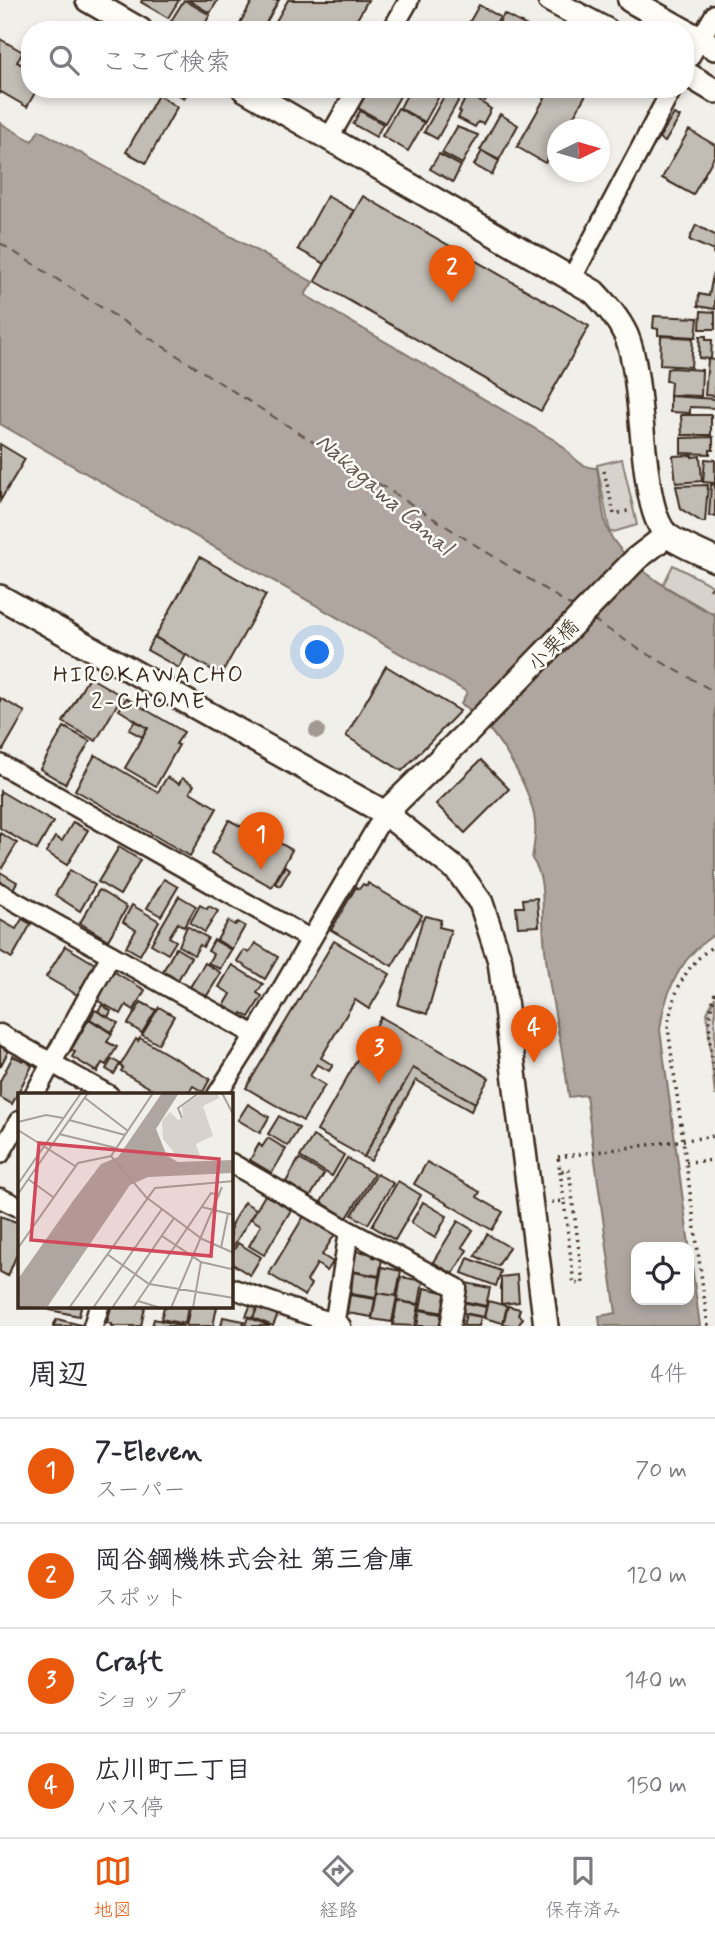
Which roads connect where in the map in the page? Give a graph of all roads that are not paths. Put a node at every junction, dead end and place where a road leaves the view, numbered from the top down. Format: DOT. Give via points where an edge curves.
graph roads {
  1 [pos="88,0"];
  2 [pos="409,0"];
  3 [pos="550,0"];
  4 [pos="630,0"];
  5 [pos="715,14"];
  6 [pos="124,21"];
  7 [pos="397,21"];
  8 [pos="589,21"];
  9 [pos="667,21"];
  10 [pos="696,37"];
  11 [pos="694,78"];
  12 [pos="715,91"];
  13 [pos="260,98"];
  14 [pos="352,98"];
  15 [pos="667,98"];
  16 [pos="329,138"];
  17 [pos="572,278"];
  18 [pos="667,535"];
  19 [pos="715,559"];
  20 [pos="0,597"];
  21 [pos="0,764"];
  22 [pos="385,813"];
  23 [pos="0,892"];
  24 [pos="310,939"];
  25 [pos="111,955"];
  26 [pos="0,1034"];
  27 [pos="254,1035"];
  28 [pos="53,1064"];
  29 [pos="35,1093"];
  30 [pos="105,1093"];
  31 [pos="218,1093"];
  32 [pos="18,1123"];
  33 [pos="0,1154"];
  34 [pos="233,1164"];
  35 [pos="0,1198"];
  36 [pos="18,1207"];
  37 [pos="349,1231"];
  38 [pos="233,1290"];
  39 [pos="99,1308"];
  40 [pos="337,1325"];
  41 [pos="93,1326"];
  42 [pos="450,1326"];
  43 [pos="546,1326"];
  1 -- 6 [label="street"];
  2 -- 7 [label="street"];
  3 -- 8 [label="street"];
  4 -- 9 [label="street"];
  5 -- 10 [label="street"];
  11 -- 12 [label="street"];
  13 -- 16 [label="street"];
  14 -- 16 [label="street"];
  15 -- 17 [label="street"];
  16 -- 17 [label="street"];
  17 -- 18 [label="street" via="613,312 627,337 637,373 650,494 656,520"];
  18 -- 19 [label="street"];
  18 -- 22 [label="street, 小栗橋" via="636,559"];
  20 -- 22 [label="street"];
  21 -- 24 [label="street"];
  22 -- 24 [label="street"];
  22 -- 43 [label="street" via="458,871 481,903 500,961"];
  23 -- 25 [label="street"];
  24 -- 27 [label="street"];
  25 -- 27 [label="street"];
  25 -- 28 [label="street"];
  26 -- 28 [label="street"];
  27 -- 31 [label="street"];
  28 -- 29 [label="street"];
  28 -- 30 [label="street"];
  32 -- 33 [label="street"];
  34 -- 37 [label="street"];
  35 -- 36 [label="street"];
  37 -- 40 [label="street"];
  37 -- 42 [label="street" via="457,1288"];
  38 -- 40 [label="street"];
  39 -- 41 [label="street"];
}
